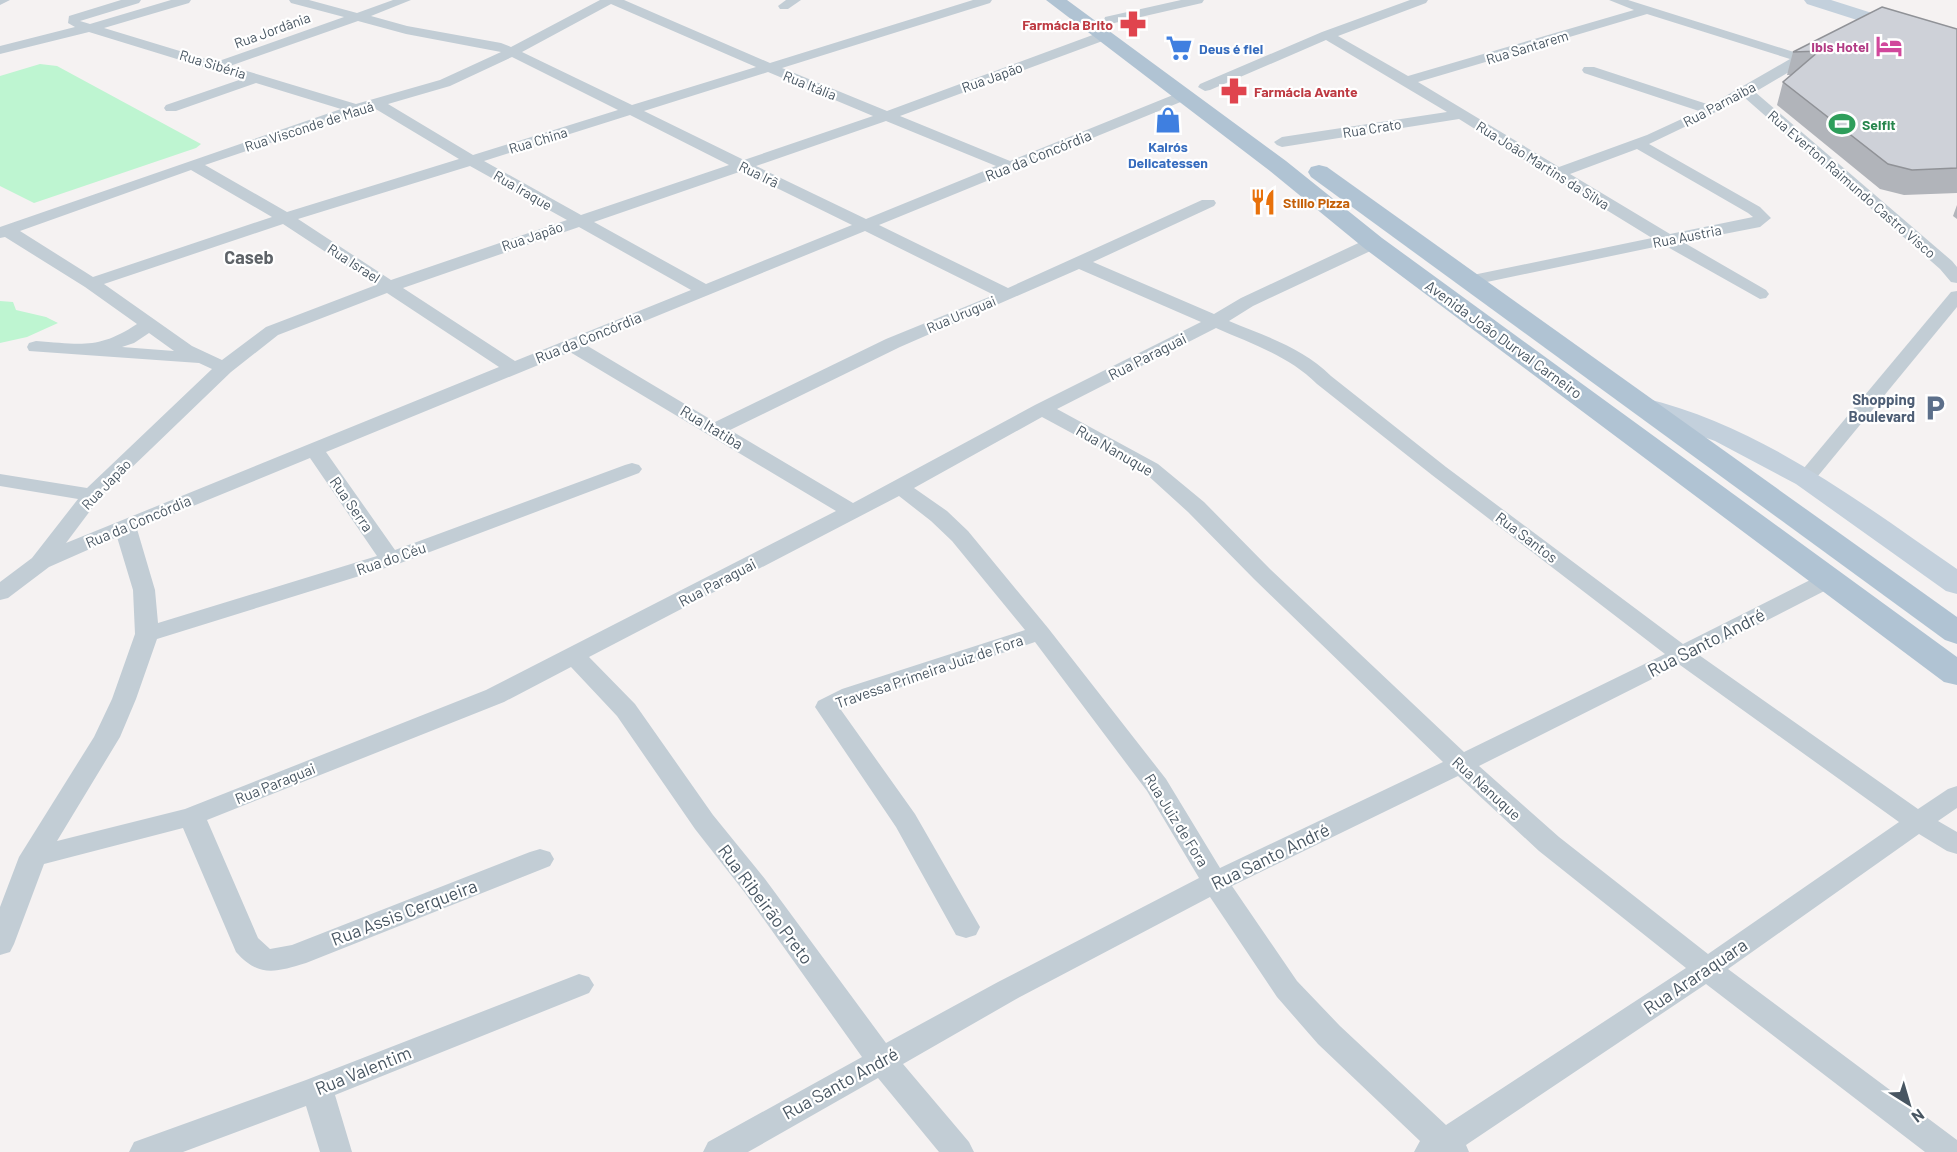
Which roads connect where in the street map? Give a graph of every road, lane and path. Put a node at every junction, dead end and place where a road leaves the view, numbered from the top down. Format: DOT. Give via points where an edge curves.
graph roads {
  1 [pos="135,0"];
  2 [pos="185,0"];
  3 [pos="295,0"];
  4 [pos="405,0"];
  5 [pos="611,0"];
  6 [pos="986,0"];
  7 [pos="1055,0"];
  8 [pos="1082,0"];
  9 [pos="1198,0"];
  10 [pos="1420,0"];
  11 [pos="1615,0"];
  12 [pos="1813,0"];
  13 [pos="1647,10"];
  14 [pos="355,17"];
  15 [pos="1876,20"];
  16 [pos="93,27"];
  17 [pos="1107,28"];
  18 [pos="1957,29"];
  19 [pos="1857,30"];
  20 [pos="1327,35"];
  21 [pos="1930,38"];
  22 [pos="1829,44"];
  23 [pos="1957,46"];
  24 [pos="0,50"];
  25 [pos="510,53"];
  26 [pos="1800,58"];
  27 [pos="218,66"];
  28 [pos="770,68"];
  29 [pos="1589,70"];
  30 [pos="257,78"];
  31 [pos="1407,81"];
  32 [pos="1194,92"];
  33 [pos="1746,92"];
  34 [pos="376,104"];
  35 [pos="171,108"];
  36 [pos="356,109"];
  37 [pos="1711,110"];
  38 [pos="632,111"];
  39 [pos="1463,114"];
  40 [pos="886,116"];
  41 [pos="1282,142"];
  42 [pos="1638,144"];
  43 [pos="471,160"];
  44 [pos="192,164"];
  45 [pos="740,165"];
  46 [pos="1009,166"];
  47 [pos="1555,174"];
  48 [pos="1208,203"];
  49 [pos="285,218"];
  50 [pos="577,220"];
  51 [pos="864,226"];
  52 [pos="3,232"];
  53 [pos="1664,240"];
  54 [pos="1373,243"];
  55 [pos="1080,263"];
  56 [pos="1957,278"];
  57 [pos="1468,281"];
  58 [pos="91,283"];
  59 [pos="390,286"];
  60 [pos="704,290"];
  61 [pos="1760,294"];
  62 [pos="1008,295"];
  63 [pos="1957,296"];
  64 [pos="1216,321"];
  65 [pos="148,324"];
  66 [pos="571,344"];
  67 [pos="36,347"];
  68 [pos="93,351"];
  69 [pos="205,359"];
  70 [pos="224,368"];
  71 [pos="513,368"];
  72 [pos="1644,406"];
  73 [pos="1042,409"];
  74 [pos="716,429"];
  75 [pos="314,449"];
  76 [pos="632,469"];
  77 [pos="1806,478"];
  78 [pos="0,480"];
  79 [pos="900,487"];
  80 [pos="92,495"];
  81 [pos="851,511"];
  82 [pos="125,526"];
  83 [pos="390,559"];
  84 [pos="41,561"];
  85 [pos="1830,579"];
  86 [pos="1957,584"];
  87 [pos="0,592"];
  88 [pos="1040,633"];
  89 [pos="1957,633"];
  90 [pos="147,634"];
  91 [pos="1682,655"];
  92 [pos="574,656"];
  93 [pos="1957,675"];
  94 [pos="1460,763"];
  95 [pos="1957,795"];
  96 [pos="192,816"];
  97 [pos="1917,821"];
  98 [pos="1957,844"];
  99 [pos="33,857"];
  100 [pos="540,858"];
  101 [pos="1215,882"];
  102 [pos="966,927"];
  103 [pos="0,944"];
  104 [pos="1707,969"];
  105 [pos="579,985"];
  106 [pos="881,1060"];
  107 [pos="318,1089"];
  108 [pos="1442,1149"];
  109 [pos="145,1152"];
  110 [pos="336,1152"];
  111 [pos="719,1152"];
  112 [pos="958,1152"];
  113 [pos="1949,1152"];
  1 -- 16 [label="street, Rua Sibéria" via="74,19 77,25"];
  2 -- 16 [label="street"];
  3 -- 14 [label="street, Rua Irã"];
  4 -- 14 [label="street, Rua Jordânia"];
  5 -- 25 [label="street, Rua Visconde de Mauá"];
  5 -- 28 [label="street, Rua Itália"];
  6 -- 28 [label="street, Rua China"];
  7 -- 17 [label="main road, Avenida João Durval Carneiro"];
  8 -- 17 [label="main road, Avenida João Durval Carneiro"];
  9 -- 17 [label="street, Rua Japão"];
  10 -- 20 [label="street, Rua da Concórdia"];
  11 -- 13 [label="street"];
  12 -- 15 [label="street"];
  13 -- 26 [label="street"];
  13 -- 31 [label="street, Rua Santarem"];
  14 -- 25 [label="street, Rua Irã" via="441,38 484,54"];
  14 -- 27 [label="street, Rua Jordânia"];
  15 -- 19 [label="street"];
  15 -- 21 [label="street"];
  16 -- 24 [label="street"];
  16 -- 27 [label="street, Rua Sibéria"];
  17 -- 32 [label="main road, Avenida João Durval Carneiro"];
  17 -- 40 [label="street, Rua Japão"];
  18 -- 21 [label="street"];
  20 -- 31 [label="street, Rua João Martins da Silva"];
  20 -- 32 [label="street, Rua da Concórdia"];
  21 -- 23 [label="street"];
  22 -- 26 [label="street, Rua Parnaiba"];
  25 -- 34 [label="street, Rua Visconde de Mauá" via="445,83"];
  25 -- 38 [label="street, Rua Irã"];
  26 -- 33 [label="street, Rua Parnaiba"];
  27 -- 30 [label="street, Rua Sibéria"];
  28 -- 38 [label="street, Rua China"];
  28 -- 40 [label="street, Rua Itália"];
  29 -- 37 [label="street"];
  30 -- 35 [label="street"];
  30 -- 36 [label="street, Rua Sibéria"];
  31 -- 39 [label="street, Rua João Martins da Silva"];
  32 -- 41 [label="main road, Avenida João Durval Carneiro"];
  32 -- 46 [label="street, Rua da Concórdia"];
  32 -- 54 [label="main road, Avenida João Durval Carneiro"];
  33 -- 37 [label="street, Rua Parnaiba"];
  33 -- 56 [label="street, Rua Everton Raimundo Castro Visco"];
  34 -- 36 [label="street, Rua Visconde de Mauá"];
  34 -- 43 [label="street, Rua Iraque"];
  36 -- 44 [label="street, Rua Visconde de Mauá"];
  37 -- 42 [label="street, Rua Parnaiba"];
  38 -- 43 [label="street, Rua China"];
  38 -- 45 [label="street, Rua Irã"];
  39 -- 41 [label="street, Rua Crato"];
  39 -- 47 [label="street, Rua João Martins da Silva"];
  40 -- 45 [label="street, Rua Japão"];
  40 -- 46 [label="street, Rua Itália"];
  41 -- 57 [label="main road, Avenida João Durval Carneiro"];
  42 -- 47 [label="street, Rua Parnaiba"];
  42 -- 53 [label="street, Rua Austria" via="1763,218 1754,224"];
  43 -- 49 [label="street, Rua China"];
  43 -- 50 [label="street, Rua Iraque"];
  44 -- 49 [label="street, Rua Israel"];
  44 -- 52 [label="street, Rua Visconde de Mauá"];
  45 -- 50 [label="street, Rua Japão"];
  45 -- 51 [label="street, Rua Irã"];
  46 -- 51 [label="street, Rua da Concórdia"];
  47 -- 53 [label="street, Rua João Martins da Silva"];
  48 -- 55 [label="street, Rua Uruguai"];
  49 -- 58 [label="street, Rua China"];
  49 -- 59 [label="street, Rua Israel"];
  50 -- 59 [label="street, Rua Japão"];
  50 -- 60 [label="street, Rua Iraque"];
  51 -- 60 [label="street, Rua da Concórdia"];
  51 -- 62 [label="street, Rua Irã"];
  52 -- 58 [label="street"];
  53 -- 57 [label="street, Rua Austria"];
  53 -- 61 [label="street, Rua João Martins da Silva"];
  54 -- 64 [label="street, Rua Paraguai" via="1266,292"];
  54 -- 85 [label="main road, Avenida João Durval Carneiro"];
  55 -- 62 [label="street, Rua Uruguai"];
  55 -- 64 [label="street, Rua Santos"];
  57 -- 72 [label="main road, Avenida João Durval Carneiro"];
  58 -- 65 [label="street"];
  59 -- 70 [label="street, Rua Japão" via="272,331"];
  59 -- 71 [label="street, Rua Israel"];
  60 -- 66 [label="street, Rua da Concórdia"];
  62 -- 74 [label="street, Rua Uruguai" via="893,343"];
  63 -- 77 [label="street"];
  64 -- 73 [label="street, Rua Paraguai"];
  64 -- 91 [label="street, Rua Santos" via="1309,365 1439,471"];
  65 -- 68 [label="street" via="127,339"];
  65 -- 69 [label="street"];
  66 -- 71 [label="street, Rua da Concórdia"];
  66 -- 74 [label="street, Rua Itatiba"];
  67 -- 68 [label="street"];
  68 -- 69 [label="street"];
  69 -- 70 [label="street"];
  70 -- 80 [label="street, Rua Japão"];
  71 -- 75 [label="street, Rua da Concórdia"];
  72 -- 77 [label="street" via="1725,435"];
  72 -- 89 [label="main road, Avenida João Durval Carneiro"];
  73 -- 79 [label="street, Rua Paraguai"];
  73 -- 94 [label="street, Rua Nanuque" via="1151,468"];
  74 -- 81 [label="street, Rua Itatiba"];
  75 -- 82 [label="street, Rua da Concórdia"];
  75 -- 83 [label="street, Rua Serra"];
  76 -- 83 [label="street, Rua do Céu"];
  77 -- 86 [label="street"];
  78 -- 80 [label="street"];
  79 -- 81 [label="street, Rua Paraguai"];
  79 -- 88 [label="street, Rua Juiz de Fora" via="960,536"];
  80 -- 84 [label="street, Rua Japão"];
  81 -- 92 [label="street, Rua Paraguai"];
  82 -- 84 [label="street, Rua da Concórdia"];
  82 -- 90 [label="street" via="144,590"];
  83 -- 90 [label="street, Rua do Céu"];
  84 -- 87 [label="street, Rua da Concórdia"];
  85 -- 91 [label="street, Rua Santo André"];
  85 -- 93 [label="main road, Avenida João Durval Carneiro"];
  88 -- 101 [label="street, Rua Juiz de Fora" via="1157,785"];
  88 -- 102 [label="street, Travessa Primeira Juiz de Fora" via="851,695 827,707 898,810"];
  90 -- 99 [label="street" via="107,737"];
  91 -- 94 [label="street, Rua Santo André"];
  91 -- 97 [label="street, Rua Santos"];
  92 -- 96 [label="street, Rua Paraguai" via="495,696"];
  92 -- 106 [label="street, Rua Ribeirão Preto" via="626,710"];
  94 -- 101 [label="street, Rua Santo André"];
  94 -- 104 [label="street, Rua Nanuque" via="1549,844"];
  95 -- 97 [label="street, Rua Araraquara"];
  96 -- 99 [label="street, Rua Paraguai"];
  96 -- 100 [label="street, Rua Assis Cerqueira" via="246,944 266,961 296,954"];
  97 -- 98 [label="street, Rua Santos"];
  97 -- 104 [label="street, Rua Araraquara"];
  99 -- 103 [label="street"];
  101 -- 106 [label="street, Rua Santo André"];
  101 -- 108 [label="street, Rua Juiz de Fora" via="1298,1002"];
  104 -- 108 [label="street, Rua Araraquara"];
  104 -- 113 [label="street, Rua Nanuque"];
  105 -- 107 [label="street, Rua Valentim"];
  106 -- 111 [label="street, Rua Santo André"];
  106 -- 112 [label="street, Rua Ribeirão Preto"];
  107 -- 109 [label="street, Rua Valentim"];
  107 -- 110 [label="street"];
}
